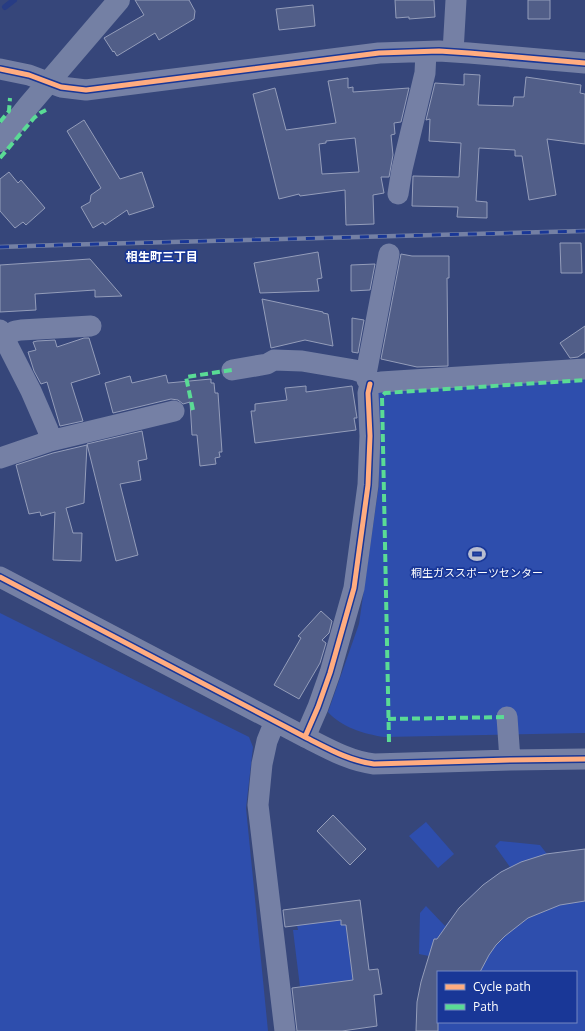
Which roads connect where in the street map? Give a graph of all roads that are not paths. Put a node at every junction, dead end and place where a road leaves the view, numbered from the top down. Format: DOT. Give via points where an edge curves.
graph roads {
  1 [pos="119,0"];
  2 [pos="456,0"];
  3 [pos="426,52"];
  4 [pos="453,52"];
  5 [pos="585,64"];
  6 [pos="0,70"];
  7 [pos="49,83"];
  8 [pos="0,141"];
  9 [pos="398,194"];
  10 [pos="389,254"];
  11 [pos="91,326"];
  12 [pos="2,333"];
  13 [pos="585,369"];
  14 [pos="232,370"];
  15 [pos="368,379"];
  16 [pos="174,411"];
  17 [pos="50,441"];
  18 [pos="0,458"];
  19 [pos="0,577"];
  20 [pos="507,717"];
  21 [pos="275,721"];
  22 [pos="304,737"];
  23 [pos="585,759"];
  24 [pos="510,760"];
  25 [pos="285,1031"];
  1 -- 7 [label="highway"];
  2 -- 4 [label="street"];
  3 -- 4 [label="street"];
  3 -- 7 [label="street" via="350,56 86,90"];
  3 -- 9 [label="street" via="424,73"];
  4 -- 5 [label="street"];
  6 -- 7 [label="street" via="29,75"];
  7 -- 8 [label="highway"];
  10 -- 15 [label="street"];
  11 -- 12 [label="street"];
  12 -- 17 [label="street" via="31,391 48,430"];
  13 -- 15 [label="street" via="376,382"];
  14 -- 15 [label="street" via="267,364 274,360 302,360 355,370"];
  15 -- 22 [label="street" via="368,485 354,588 330,673"];
  16 -- 17 [label="street"];
  17 -- 18 [label="street"];
  19 -- 21 [label="street"];
  20 -- 24 [label="street"];
  21 -- 22 [label="street"];
  21 -- 25 [label="street" via="262,764 258,805"];
  22 -- 24 [label="street" via="362,763"];
  23 -- 24 [label="street"];
}
